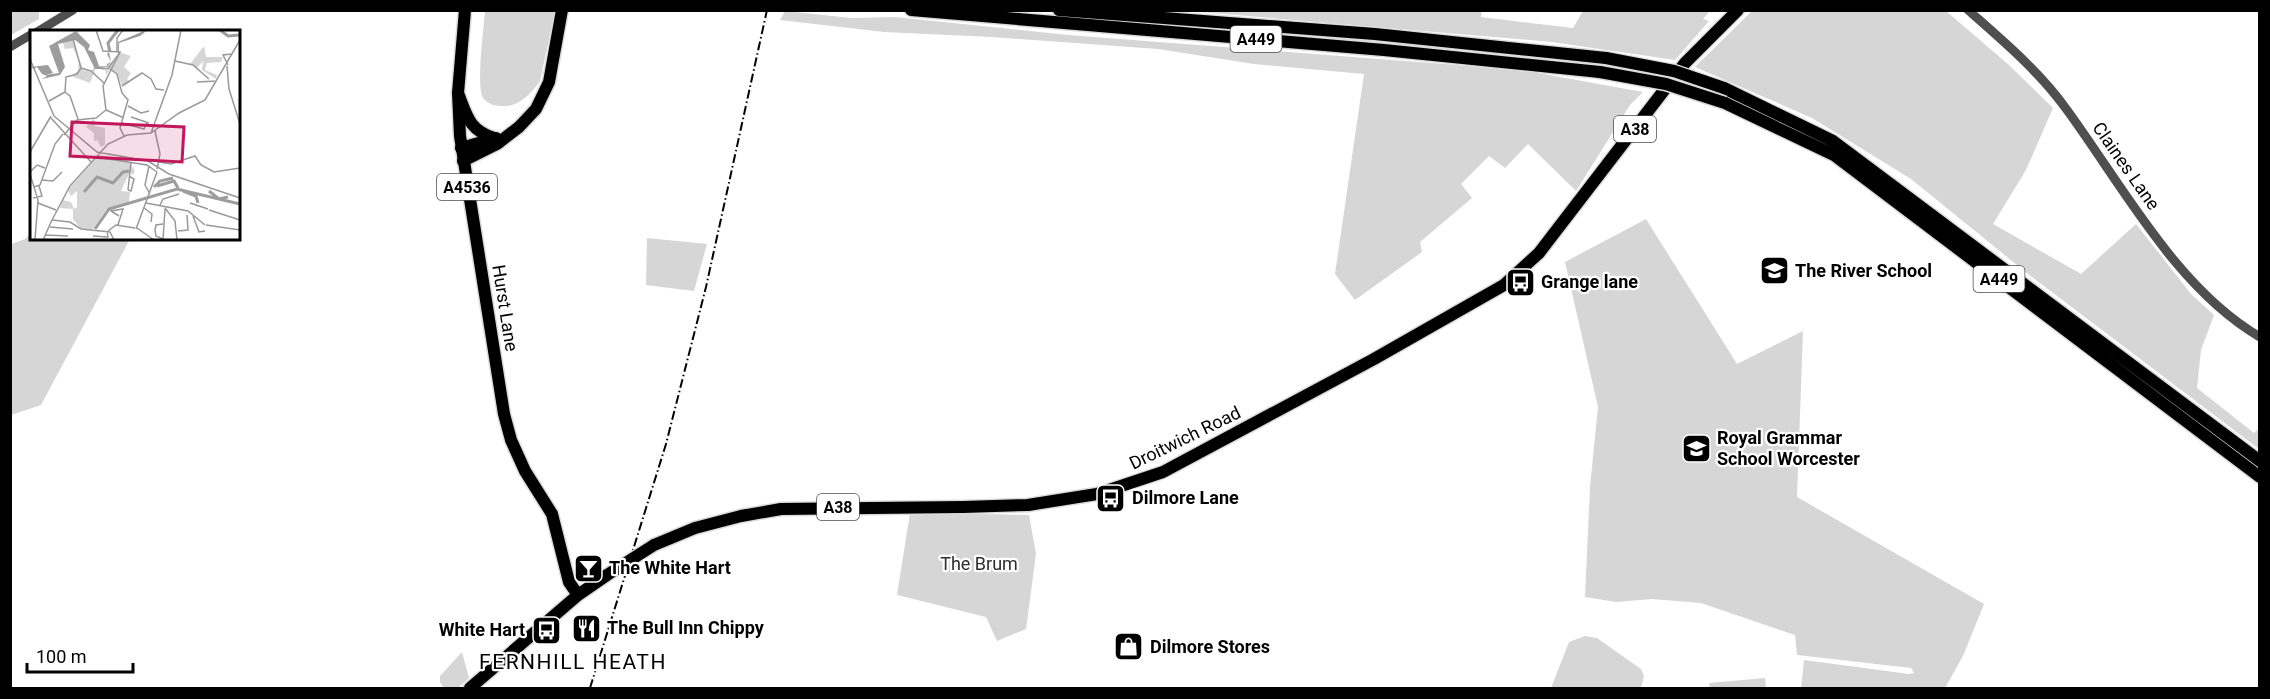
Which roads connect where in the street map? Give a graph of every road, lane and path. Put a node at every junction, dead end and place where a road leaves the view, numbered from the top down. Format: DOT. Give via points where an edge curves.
graph roads {
  1 [pos="73,10"];
  2 [pos="465,10"];
  3 [pos="911,10"];
  4 [pos="1059,10"];
  5 [pos="1968,10"];
  6 [pos="1732,12"];
  7 [pos="563,13"];
  8 [pos="40,30"];
  9 [pos="30,35"];
  10 [pos="10,46"];
  11 [pos="458,93"];
  12 [pos="498,138"];
  13 [pos="462,155"];
  14 [pos="2259,337"];
  15 [pos="2259,461"];
  16 [pos="2259,477"];
  17 [pos="578,595"];
  18 [pos="470,688"];
  1 -- 8 [label="street"];
  2 -- 11 [label="main road, Hurst Lane / A4536"];
  3 -- 16 [label="main road, A449, bridge" via="1600,72 1666,84 1725,103 1834,155"];
  4 -- 15 [label="main road, A449, bridge" via="1375,34 1606,58 1674,71 1724,88 1833,141"];
  5 -- 14 [label="street, Claines Lane" via="2025,61 2064,105 2140,217 2199,289"];
  6 -- 17 [label="main road, Droitwich Road / A38, bridge" via="1685,63 1539,253 1504,285 1163,472 1098,494 1028,505 827,507 741,516 695,528 654,545"];
  7 -- 12 [label="main road" via="542,100 529,118"];
  9 -- 10 [label="street"];
  11 -- 12 [label="main road" via="471,125"];
  11 -- 13 [label="main road, Hurst Lane / A4536"];
  12 -- 13 [label="main road"];
  13 -- 17 [label="main road, Hurst Lane / A4536" via="510,440 552,514 569,582"];
  17 -- 18 [label="main road, Droitwich Road / A38"];
}
